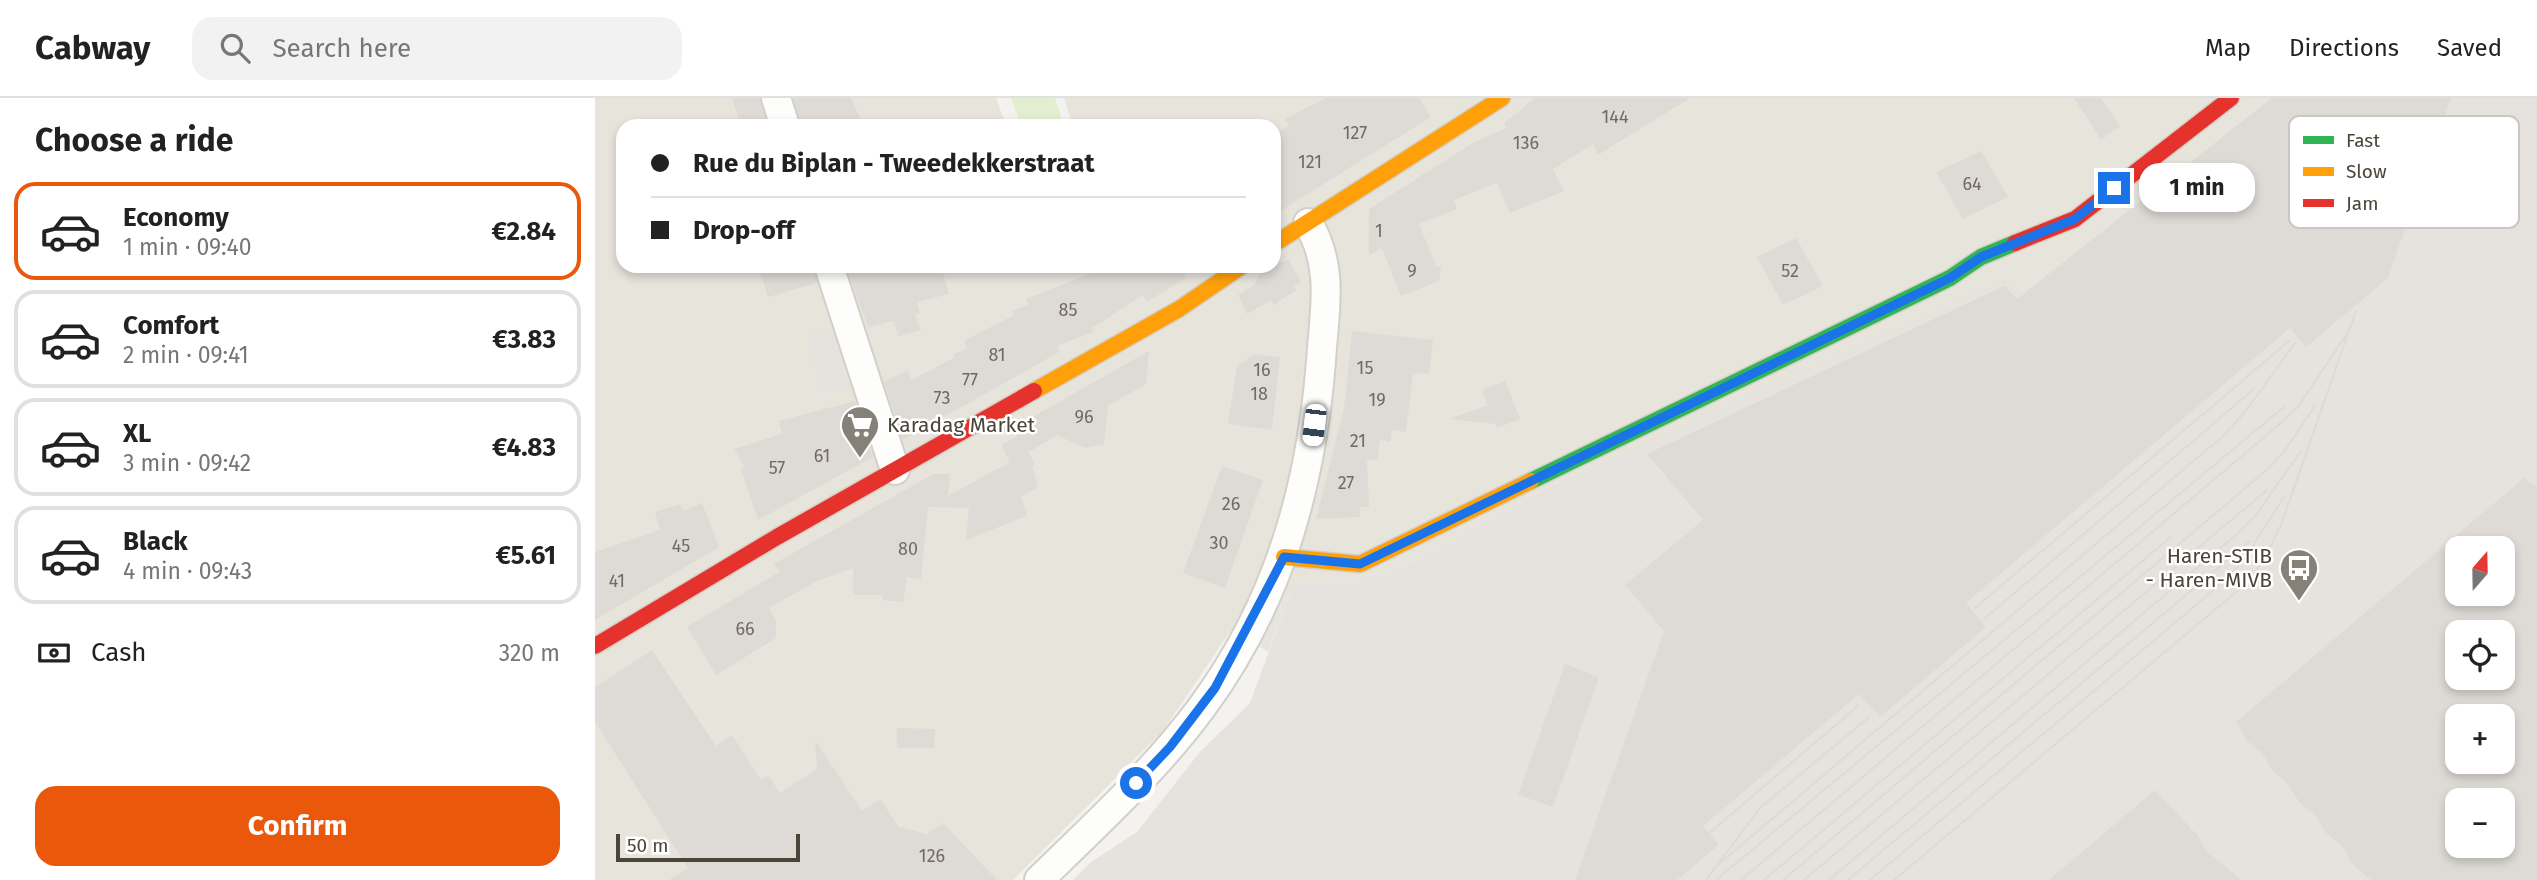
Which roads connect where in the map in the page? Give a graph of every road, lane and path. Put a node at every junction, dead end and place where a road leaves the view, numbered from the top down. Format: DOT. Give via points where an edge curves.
graph roads {
  1 [pos="776,98"];
  2 [pos="1502,98"];
  3 [pos="2231,98"];
  4 [pos="783,119"];
  5 [pos="1308,223"];
  6 [pos="1281,240"];
  7 [pos="831,273"];
  8 [pos="1232,273"];
  9 [pos="895,470"];
  10 [pos="1284,557"];
  11 [pos="595,646"];
  12 [pos="1039,880"];
  1 -- 4 [label="street"];
  2 -- 5 [label="street"];
  3 -- 10 [label="street" via="2075,219 1981,257 1950,278 1360,564"];
  5 -- 6 [label="street"];
  5 -- 10 [label="street" via="1319,240 1327,271 1311,449"];
  7 -- 9 [label="street"];
  8 -- 9 [label="street" via="1179,309"];
  9 -- 11 [label="street"];
  10 -- 12 [label="street" via="1202,708 1119,801"];
}
